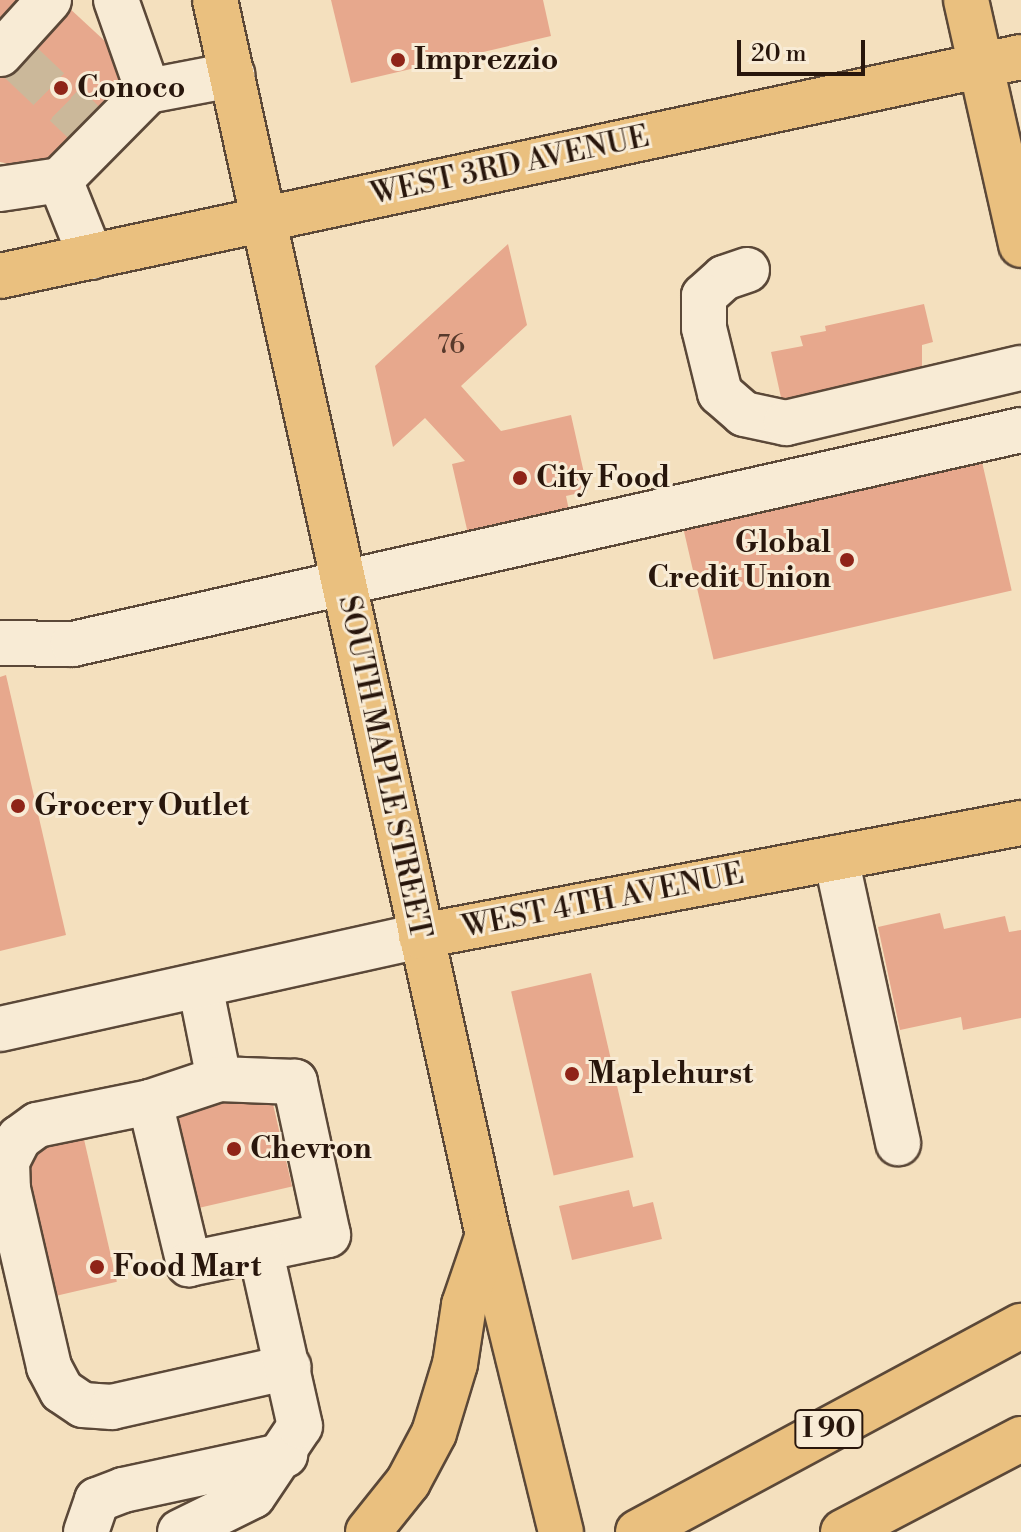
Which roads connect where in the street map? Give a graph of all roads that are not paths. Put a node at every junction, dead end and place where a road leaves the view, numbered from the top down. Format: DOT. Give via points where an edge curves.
graph roads {
  1 [pos="49,0"];
  2 [pos="116,0"];
  3 [pos="215,0"];
  4 [pos="966,0"];
  5 [pos="8,54"];
  6 [pos="1000,62"];
  7 [pos="232,75"];
  8 [pos="148,91"];
  9 [pos="60,180"];
  10 [pos="0,189"];
  11 [pos="264,217"];
  12 [pos="1021,245"];
  13 [pos="91,257"];
  14 [pos="747,270"];
  15 [pos="0,276"];
  16 [pos="1021,368"];
  17 [pos="911,394"];
  18 [pos="1021,430"];
  19 [pos="924,452"];
  20 [pos="344,584"];
  21 [pos="0,643"];
  22 [pos="1021,823"];
  23 [pos="836,858"];
  24 [pos="421,936"];
  25 [pos="200,985"];
  26 [pos="0,1029"];
  27 [pos="219,1079"];
  28 [pos="150,1102"];
  29 [pos="898,1143"];
  30 [pos="488,1235"];
  31 [pos="260,1249"];
  32 [pos="1021,1326"];
  33 [pos="289,1367"];
  34 [pos="1021,1439"];
  35 [pos="285,1455"];
  36 [pos="86,1532"];
  37 [pos="180,1532"];
  38 [pos="368,1532"];
  39 [pos="561,1532"];
  40 [pos="638,1532"];
  41 [pos="843,1532"];
  1 -- 5 [label="street"];
  2 -- 8 [label="street"];
  3 -- 7 [label="main road, SOUTH MAPLE STREET"];
  4 -- 6 [label="main road"];
  6 -- 11 [label="main road, WEST 3RD AVENUE"];
  6 -- 12 [label="main road"];
  7 -- 8 [label="street"];
  7 -- 11 [label="main road, SOUTH MAPLE STREET"];
  8 -- 9 [label="street"];
  9 -- 10 [label="street"];
  9 -- 13 [label="street"];
  11 -- 13 [label="main road, WEST 3RD AVENUE"];
  11 -- 20 [label="main road, SOUTH MAPLE STREET"];
  13 -- 15 [label="main road, WEST 3RD AVENUE"];
  14 -- 17 [label="street" via="724,278 704,296 704,328 720,393 744,414 786,423"];
  16 -- 17 [label="street"];
  17 -- 19 [label="street"];
  18 -- 19 [label="street"];
  19 -- 20 [label="street"];
  20 -- 21 [label="street" via="73,644"];
  20 -- 24 [label="main road, SOUTH MAPLE STREET"];
  22 -- 23 [label="main road, WEST 4TH AVENUE"];
  23 -- 24 [label="main road, WEST 4TH AVENUE"];
  23 -- 29 [label="street"];
  24 -- 25 [label="street, WEST 4TH AVENUE"];
  24 -- 30 [label="main road, SOUTH MAPLE STREET"];
  25 -- 26 [label="street, WEST 4TH AVENUE"];
  25 -- 27 [label="street"];
  27 -- 28 [label="street"];
  27 -- 31 [label="street" via="295,1082 328,1235"];
  28 -- 31 [label="street" via="189,1264"];
  28 -- 33 [label="street" via="37,1125 19,1138 7,1162 8,1189 49,1367 62,1391 83,1405 112,1407"];
  30 -- 38 [label="main road" via="464,1305 455,1364 434,1433 408,1482"];
  30 -- 39 [label="main road, SOUTH MAPLE STREET"];
  31 -- 33 [label="street"];
  32 -- 40 [label="main road, I 90"];
  33 -- 35 [label="street" via="300,1426"];
  34 -- 41 [label="main road"];
  35 -- 36 [label="street" via="97,1500"];
  35 -- 37 [label="street" via="253,1496"];
}
